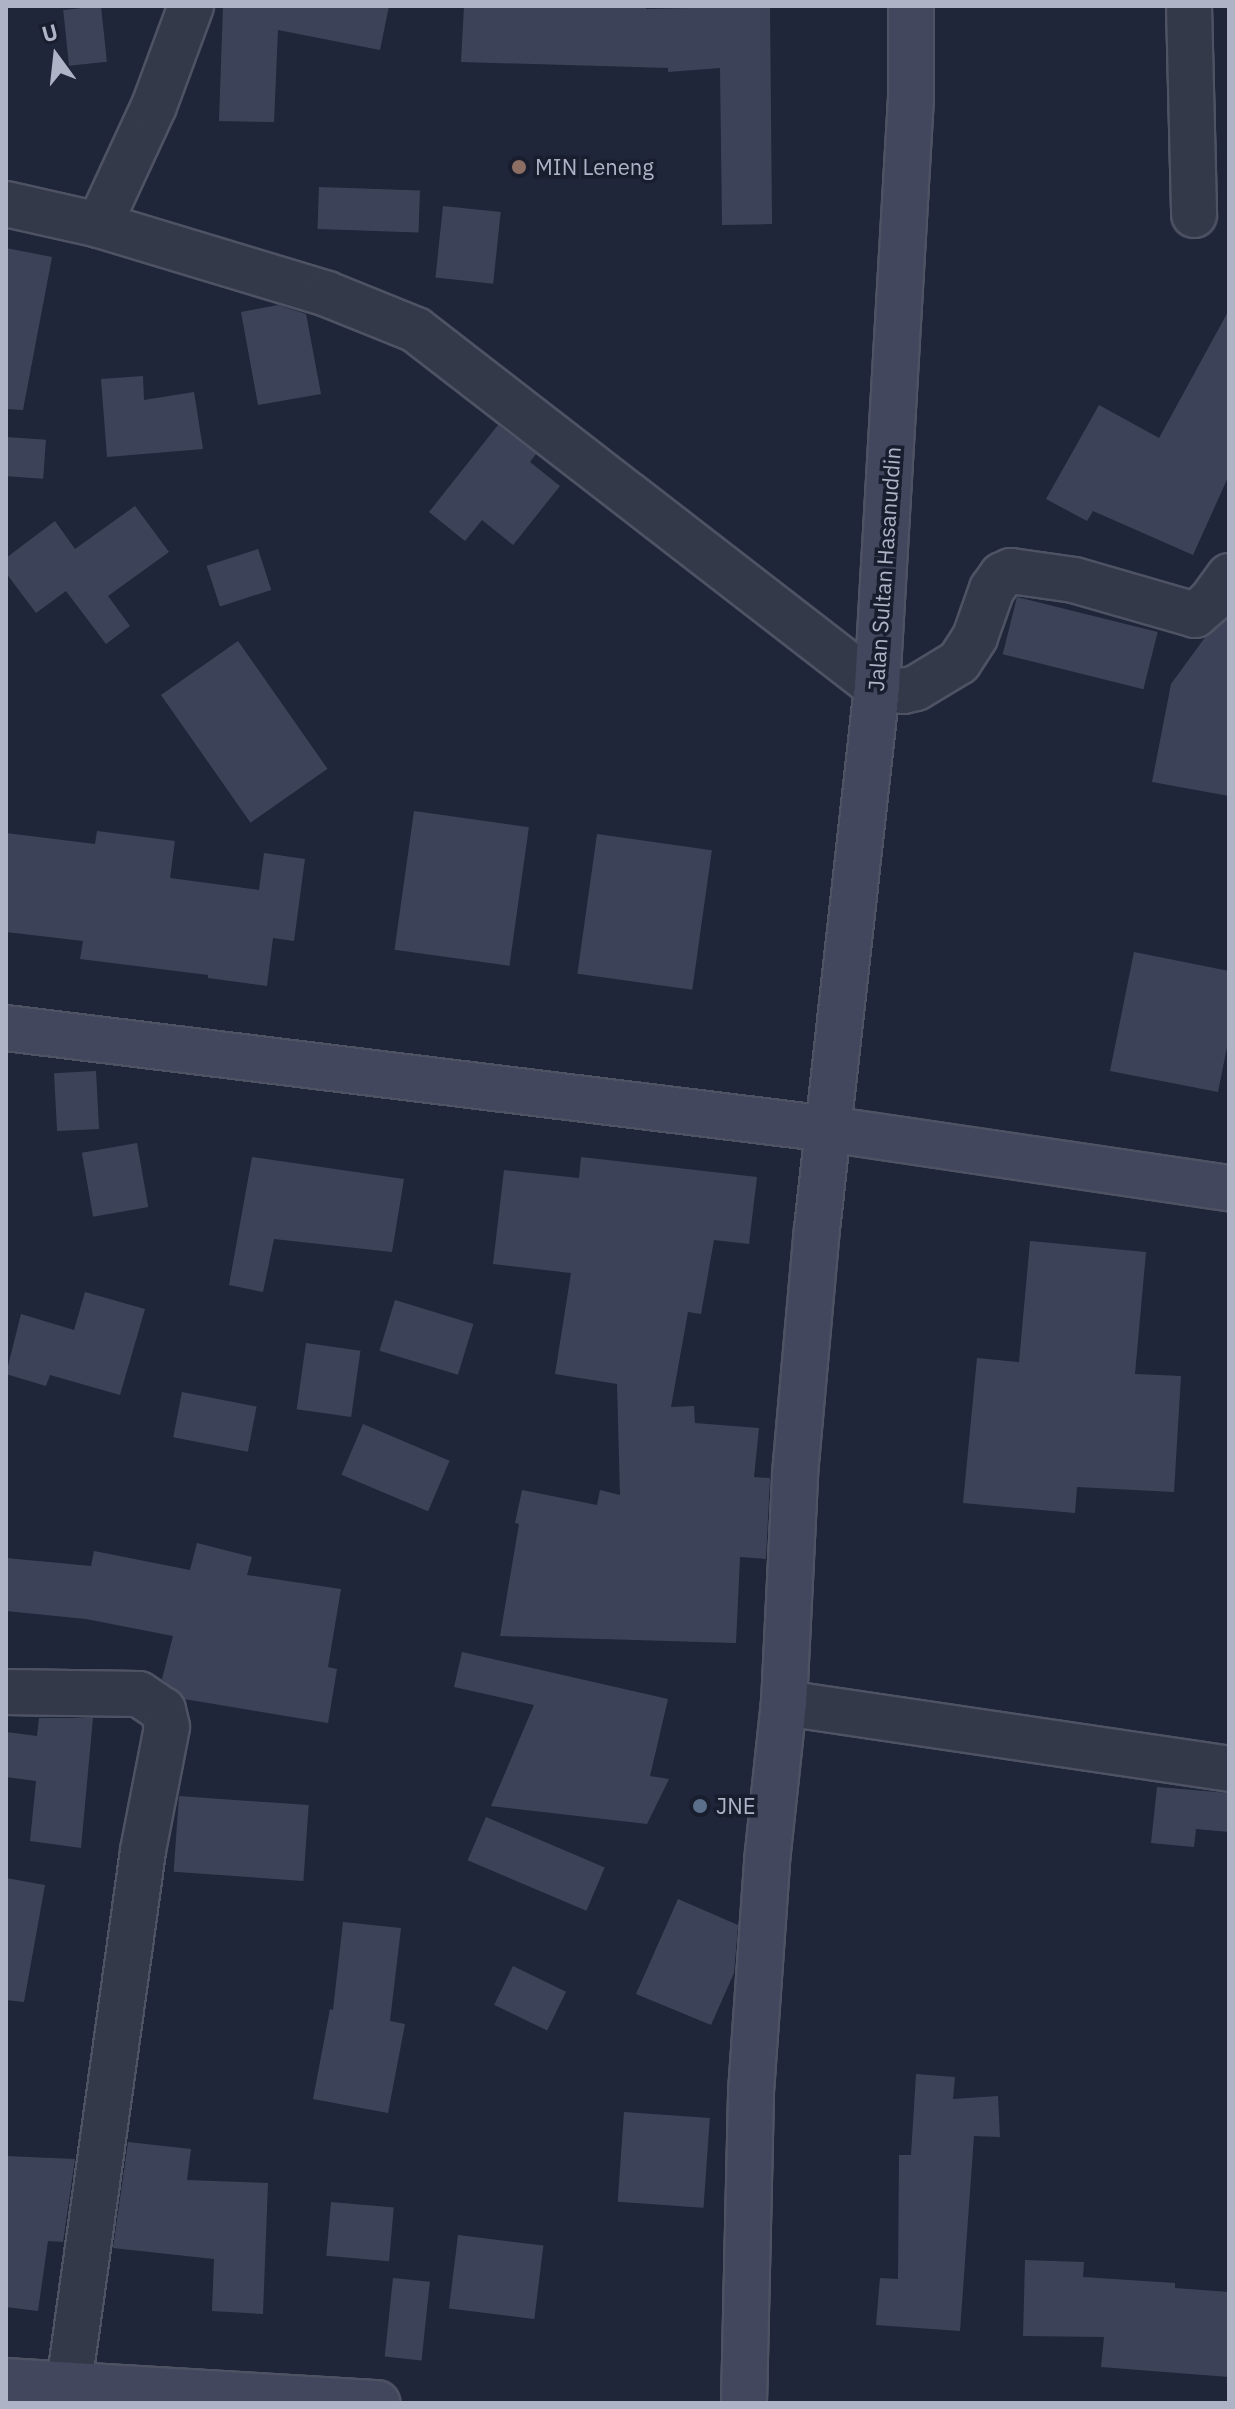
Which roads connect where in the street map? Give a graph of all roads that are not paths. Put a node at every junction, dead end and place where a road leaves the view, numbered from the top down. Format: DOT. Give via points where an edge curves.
graph roads {
  1 [pos="191,6"];
  2 [pos="911,6"];
  3 [pos="1189,6"];
  4 [pos="6,204"];
  5 [pos="1194,215"];
  6 [pos="99,225"];
  7 [pos="1229,576"];
  8 [pos="877,687"];
  9 [pos="6,1028"];
  10 [pos="828,1129"];
  11 [pos="1229,1188"];
  12 [pos="6,1692"];
  13 [pos="784,1703"];
  14 [pos="1229,1769"];
  15 [pos="6,2381"];
  16 [pos="69,2384"];
  17 [pos="377,2403"];
  18 [pos="744,2403"];
  1 -- 6 [label="street" via="154,106"];
  2 -- 8 [label="main road, Jalan Sultan Hasanuddin" via="911,98"];
  3 -- 5 [label="street"];
  4 -- 6 [label="street"];
  6 -- 8 [label="street" via="327,294 416,330"];
  7 -- 8 [label="street" via="1195,615 1074,580 1011,571 992,589 975,637 959,662 916,688"];
  8 -- 10 [label="main road, Jalan Sultan Hasanuddin"];
  9 -- 10 [label="main road"];
  10 -- 11 [label="main road"];
  10 -- 13 [label="main road, Jalan Sultan Hasanuddin" via="795,1474"];
  12 -- 16 [label="street" via="139,1694 163,1710 167,1727 143,1851"];
  13 -- 14 [label="street"];
  13 -- 18 [label="main road, Jalan Sultan Hasanuddin" via="751,2092"];
  15 -- 16 [label="main road"];
  16 -- 17 [label="main road"];
}
